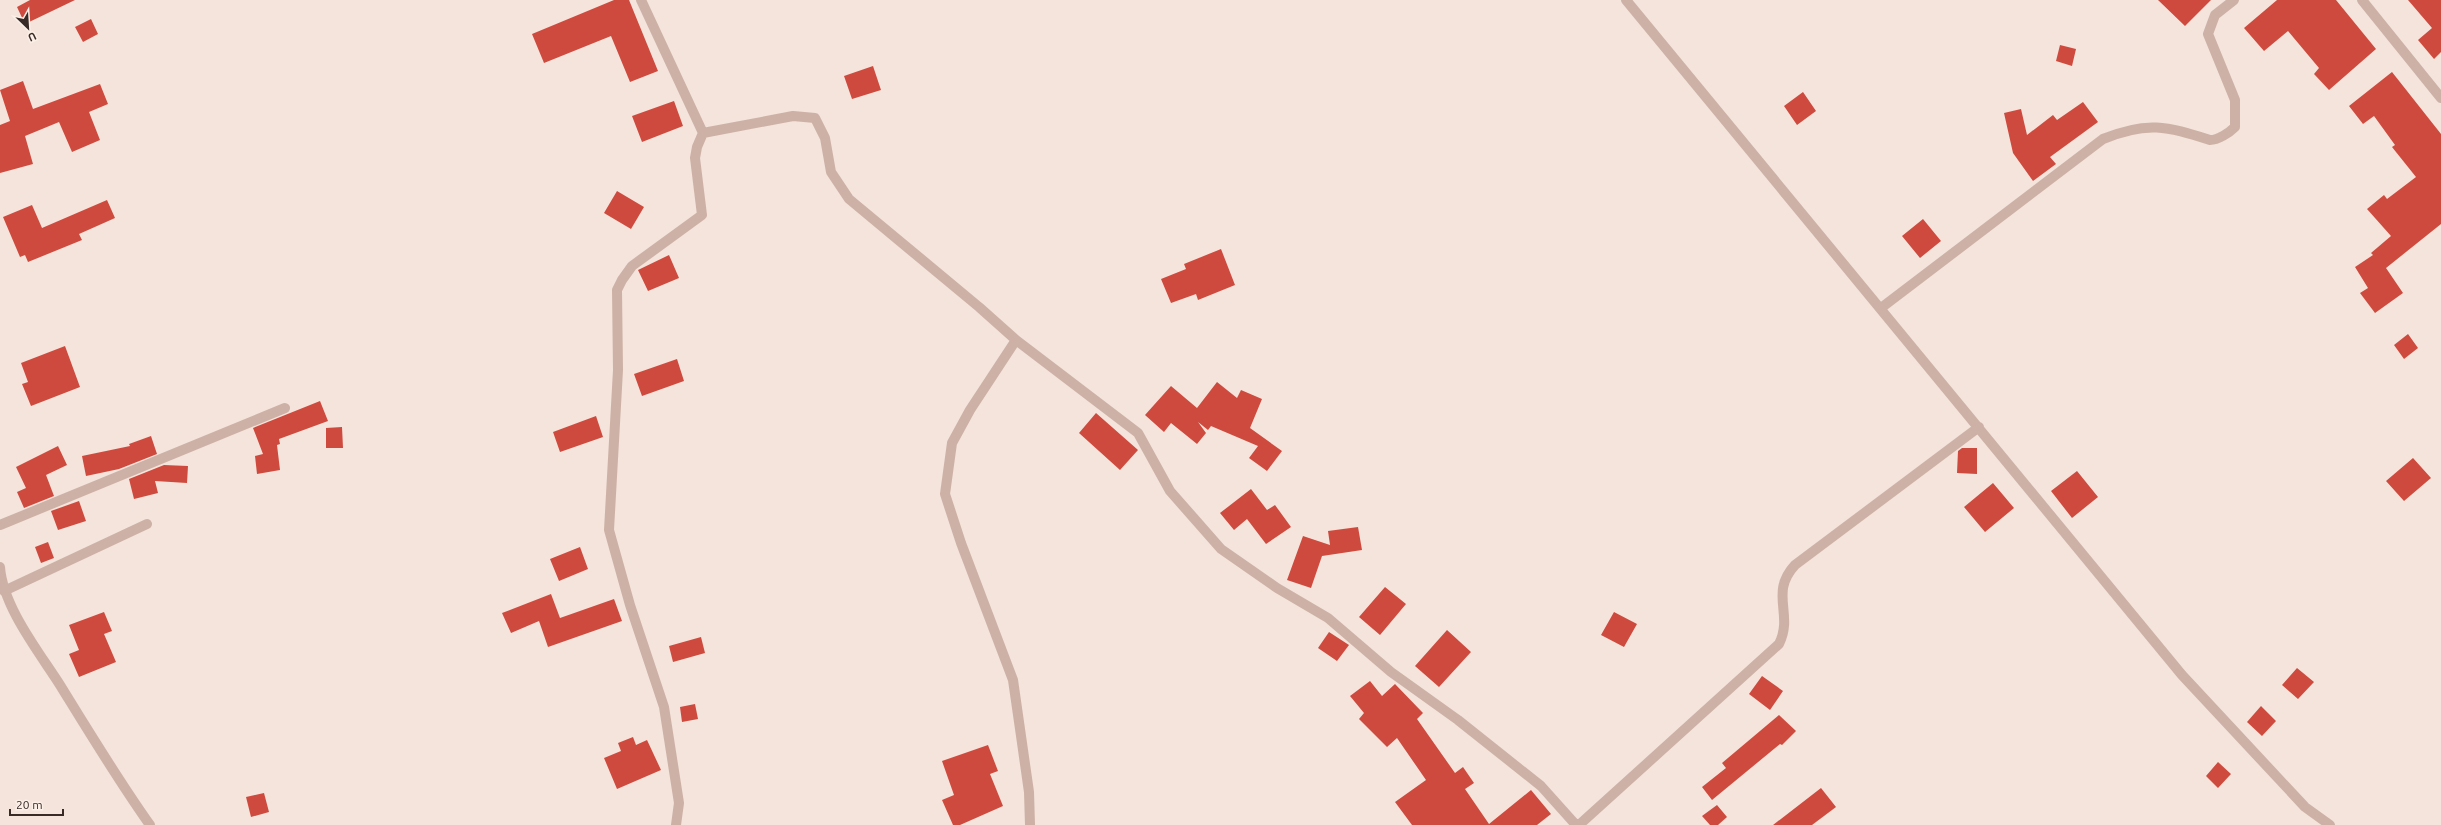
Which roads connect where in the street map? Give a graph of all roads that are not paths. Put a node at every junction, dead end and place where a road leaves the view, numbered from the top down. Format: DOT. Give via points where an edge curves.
graph roads {
  1 [pos="641,0"];
  2 [pos="1626,0"];
  3 [pos="2234,0"];
  4 [pos="2362,0"];
  5 [pos="2441,98"];
  6 [pos="703,133"];
  7 [pos="1881,308"];
  8 [pos="1016,340"];
  9 [pos="285,408"];
  10 [pos="1979,427"];
  11 [pos="147,524"];
  12 [pos="0,525"];
  13 [pos="0,567"];
  14 [pos="4,591"];
  15 [pos="150,825"];
  16 [pos="676,825"];
  17 [pos="1030,825"];
  18 [pos="1577,825"];
  19 [pos="2330,825"];
  1 -- 6 [label="street"];
  2 -- 7 [label="street"];
  3 -- 7 [label="street" via="2215,15 2208,34 2235,100 2235,127 2231,131 2210,140 2158,126 2127,130 2103,139"];
  4 -- 5 [label="street"];
  6 -- 8 [label="street" via="793,116 815,118 825,138 831,172 849,199"];
  6 -- 16 [label="street" via="696,146 695,158 702,215 632,266 617,290 618,370 609,530 630,606 664,707 679,803"];
  7 -- 10 [label="street"];
  8 -- 17 [label="street" via="978,397 952,443 945,494 1013,680 1029,792"];
  8 -- 18 [label="street" via="1138,432 1170,491 1221,549 1277,588 1328,618 1391,672 1458,720 1541,786"];
  9 -- 12 [label="street"];
  10 -- 18 [label="street" via="1795,565 1785,575 1782,588 1784,634 1779,644"];
  10 -- 19 [label="street" via="2182,675 2305,806"];
  11 -- 14 [label="street"];
  13 -- 14 [label="street"];
  14 -- 15 [label="street" via="119,780"];
}
